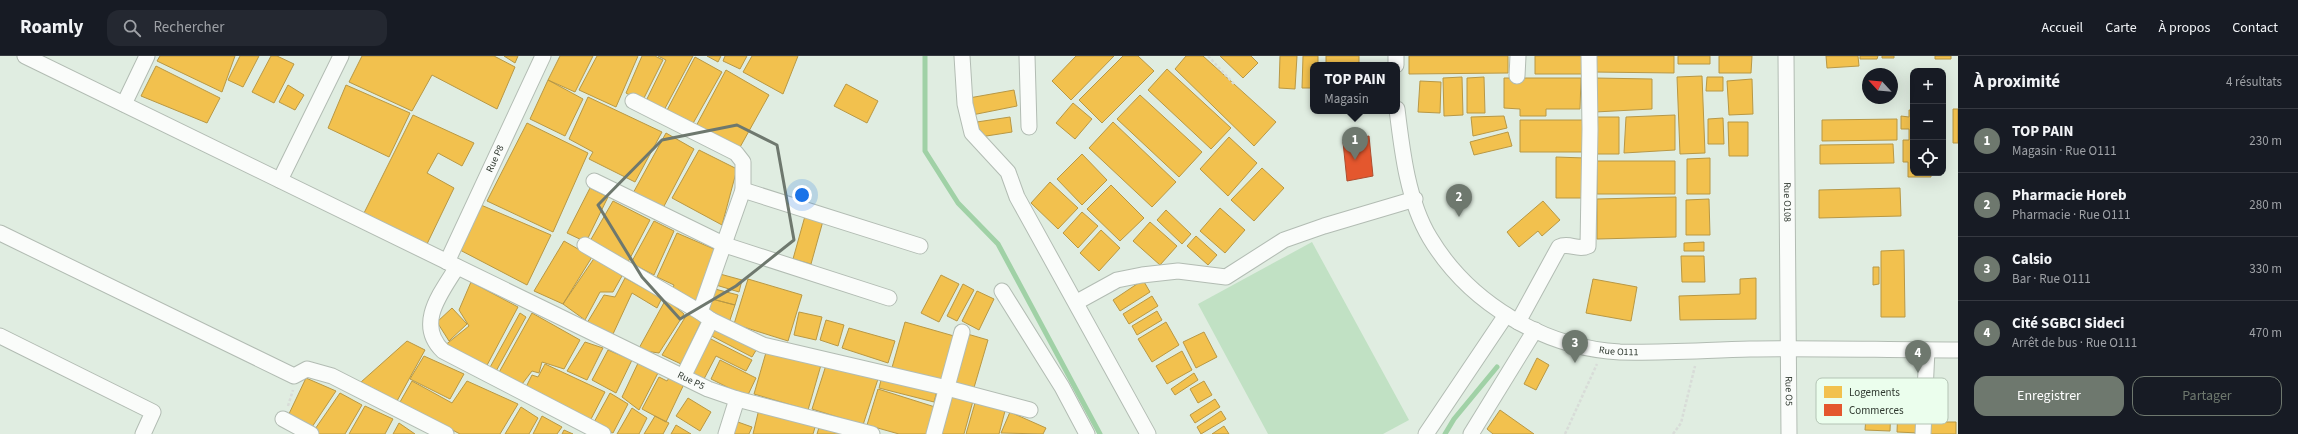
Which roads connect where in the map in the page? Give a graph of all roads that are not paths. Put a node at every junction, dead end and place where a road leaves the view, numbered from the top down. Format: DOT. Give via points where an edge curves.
graph roads {
  1 [pos="25,56"];
  2 [pos="147,56"];
  3 [pos="341,56"];
  4 [pos="543,56"];
  5 [pos="962,56"];
  6 [pos="1027,56"];
  7 [pos="1518,56"];
  8 [pos="1589,56"];
  9 [pos="1786,56"];
  10 [pos="1517,76"];
  11 [pos="633,101"];
  12 [pos="124,104"];
  13 [pos="1398,114"];
  14 [pos="1029,127"];
  15 [pos="280,180"];
  16 [pos="594,181"];
  17 [pos="743,190"];
  18 [pos="1415,199"];
  19 [pos="0,233"];
  20 [pos="725,244"];
  21 [pos="585,245"];
  22 [pos="920,246"];
  23 [pos="452,264"];
  24 [pos="1002,291"];
  25 [pos="889,298"];
  26 [pos="1077,302"];
  27 [pos="705,316"];
  28 [pos="1512,319"];
  29 [pos="1535,330"];
  30 [pos="962,332"];
  31 [pos="0,336"];
  32 [pos="1789,349"];
  33 [pos="1927,350"];
  34 [pos="1958,350"];
  35 [pos="684,375"];
  36 [pos="1926,378"];
  37 [pos="947,388"];
  38 [pos="737,399"];
  39 [pos="1030,410"];
  40 [pos="283,419"];
  41 [pos="1923,424"];
  42 [pos="143,434"];
  43 [pos="311,434"];
  44 [pos="446,434"];
  45 [pos="603,434"];
  46 [pos="726,434"];
  47 [pos="872,434"];
  48 [pos="934,434"];
  49 [pos="1087,434"];
  50 [pos="1148,434"];
  51 [pos="1426,434"];
  52 [pos="1471,434"];
  53 [pos="1790,434"];
  54 [pos="1923,434"];
  1 -- 12 [label="street, Rue P5"];
  2 -- 12 [label="street"];
  3 -- 15 [label="street"];
  4 -- 23 [label="street, Rue P8"];
  5 -- 26 [label="street" via="965,104 972,133 1008,172 1017,197"];
  6 -- 14 [label="street"];
  7 -- 10 [label="street"];
  8 -- 28 [label="street" via="1588,246 1584,248 1564,244 1559,247"];
  9 -- 32 [label="street, Rue O108"];
  11 -- 17 [label="street" via="736,153 743,162"];
  12 -- 15 [label="street, Rue P5"];
  13 -- 18 [label="street, Rue O111" via="1402,153"];
  15 -- 23 [label="street, Rue P5"];
  16 -- 20 [label="street"];
  17 -- 20 [label="street"];
  17 -- 22 [label="street"];
  18 -- 26 [label="street" via="1284,240 1226,277 1178,271 1142,275 1117,280"];
  18 -- 28 [label="street, Rue O111" via="1430,238 1449,264 1490,306"];
  19 -- 44 [label="street" via="294,376 307,369 332,376"];
  20 -- 25 [label="street"];
  20 -- 27 [label="street" via="716,263"];
  21 -- 27 [label="street"];
  23 -- 35 [label="street, Rue P5"];
  23 -- 45 [label="street, Rue P8" via="430,315 436,344 449,355"];
  24 -- 49 [label="street" via="1062,387"];
  26 -- 50 [label="street"];
  27 -- 35 [label="street"];
  27 -- 37 [label="street" via="763,345"];
  28 -- 29 [label="street, Rue O111"];
  28 -- 51 [label="street"];
  29 -- 32 [label="street, Rue O111" via="1562,340 1619,352"];
  29 -- 52 [label="street"];
  30 -- 37 [label="street"];
  31 -- 42 [label="street" via="153,412"];
  32 -- 33 [label="street, Rue O111"];
  32 -- 53 [label="street, Rue O5"];
  33 -- 34 [label="street, Rue O111"];
  33 -- 36 [label="street"];
  35 -- 38 [label="street, Rue P5"];
  37 -- 39 [label="street"];
  37 -- 48 [label="street"];
  38 -- 46 [label="street"];
  38 -- 47 [label="street, Rue P5"];
  40 -- 43 [label="street"];
  41 -- 54 [label="street"];
}
